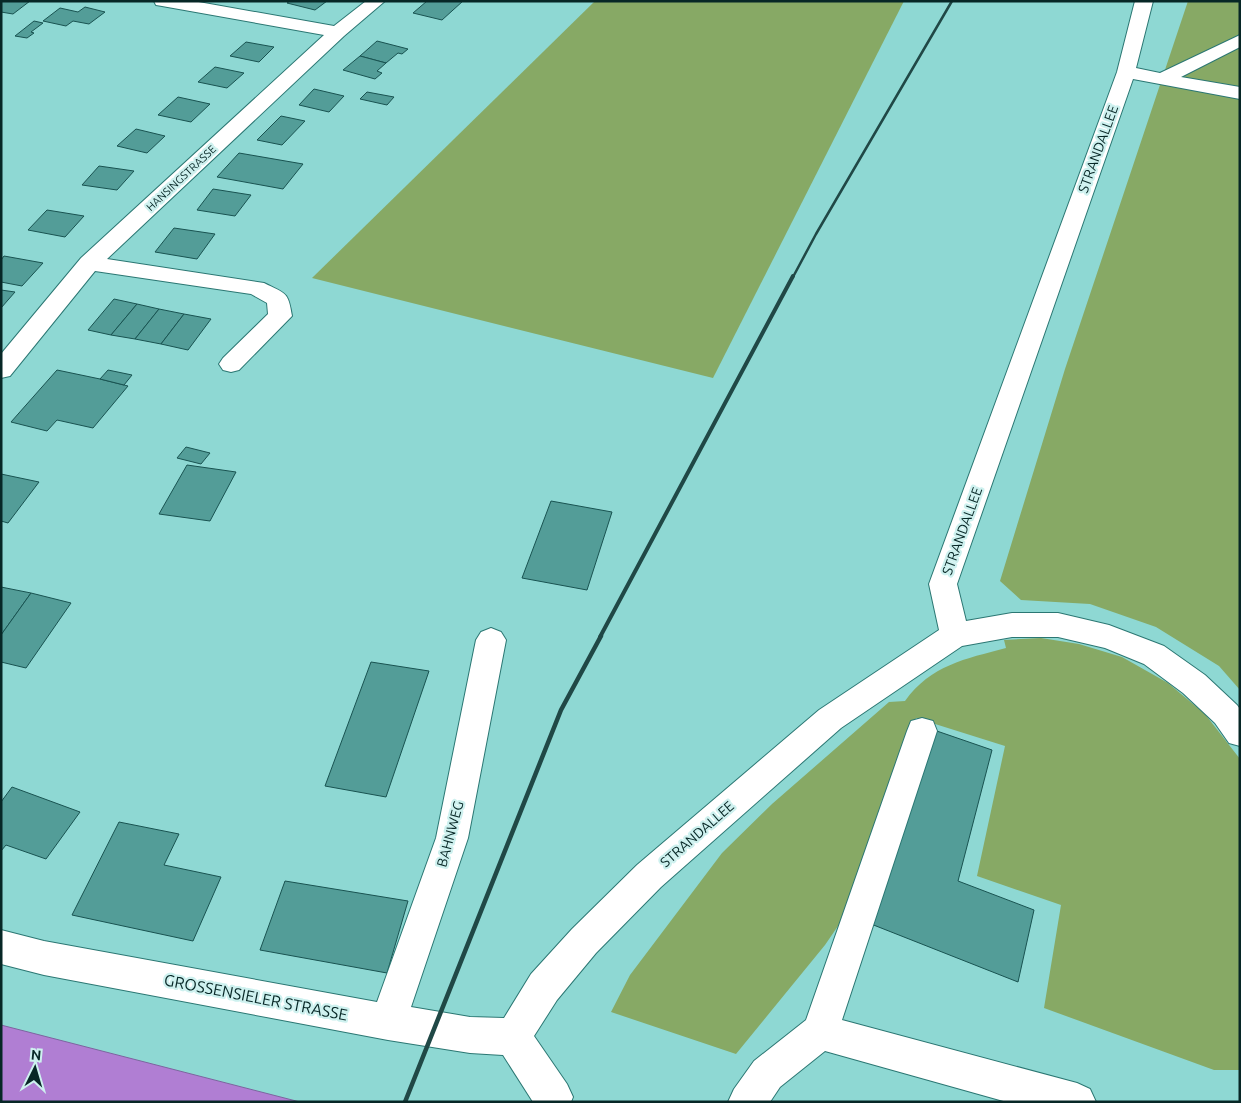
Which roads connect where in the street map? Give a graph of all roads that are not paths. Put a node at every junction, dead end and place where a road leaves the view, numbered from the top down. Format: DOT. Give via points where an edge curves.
graph roads {
  1 [pos="162,1"];
  2 [pos="377,1"];
  3 [pos="1144,1"];
  4 [pos="338,32"];
  5 [pos="1240,40"];
  6 [pos="1126,72"];
  7 [pos="1164,78"];
  8 [pos="1240,93"];
  9 [pos="89,263"];
  10 [pos="231,364"];
  11 [pos="1,370"];
  12 [pos="954,635"];
  13 [pos="491,640"];
  14 [pos="922,731"];
  15 [pos="1240,733"];
  16 [pos="1,948"];
  17 [pos="388,1022"];
  18 [pos="820,1032"];
  19 [pos="513,1036"];
  20 [pos="552,1102"];
  21 [pos="747,1102"];
  22 [pos="1077,1102"];
  1 -- 4 [label="street"];
  2 -- 4 [label="street, HANSINGSTRASSE"];
  3 -- 6 [label="street, STRANDALLEE"];
  4 -- 9 [label="street, HANSINGSTRASSE"];
  5 -- 7 [label="street"];
  6 -- 7 [label="street"];
  6 -- 12 [label="street, STRANDALLEE" via="943,584"];
  7 -- 8 [label="street"];
  9 -- 10 [label="street" via="256,288 278,299 280,316"];
  9 -- 11 [label="street, HANSINGSTRASSE"];
  12 -- 15 [label="street" via="1012,625 1058,625 1110,637 1154,656 1194,684 1226,714"];
  12 -- 19 [label="street, STRANDALLEE" via="830,719 649,876 584,941 544,987"];
  13 -- 17 [label="street, BAHNWEG" via="452,838"];
  14 -- 18 [label="street"];
  16 -- 17 [label="street, GROSSENSIELER STRASSE"];
  17 -- 19 [label="street, GROSSENSIELER STRASSE" via="470,1035"];
  18 -- 21 [label="street" via="767,1074"];
  18 -- 22 [label="street"];
  19 -- 20 [label="street" via="554,1097"];
}
